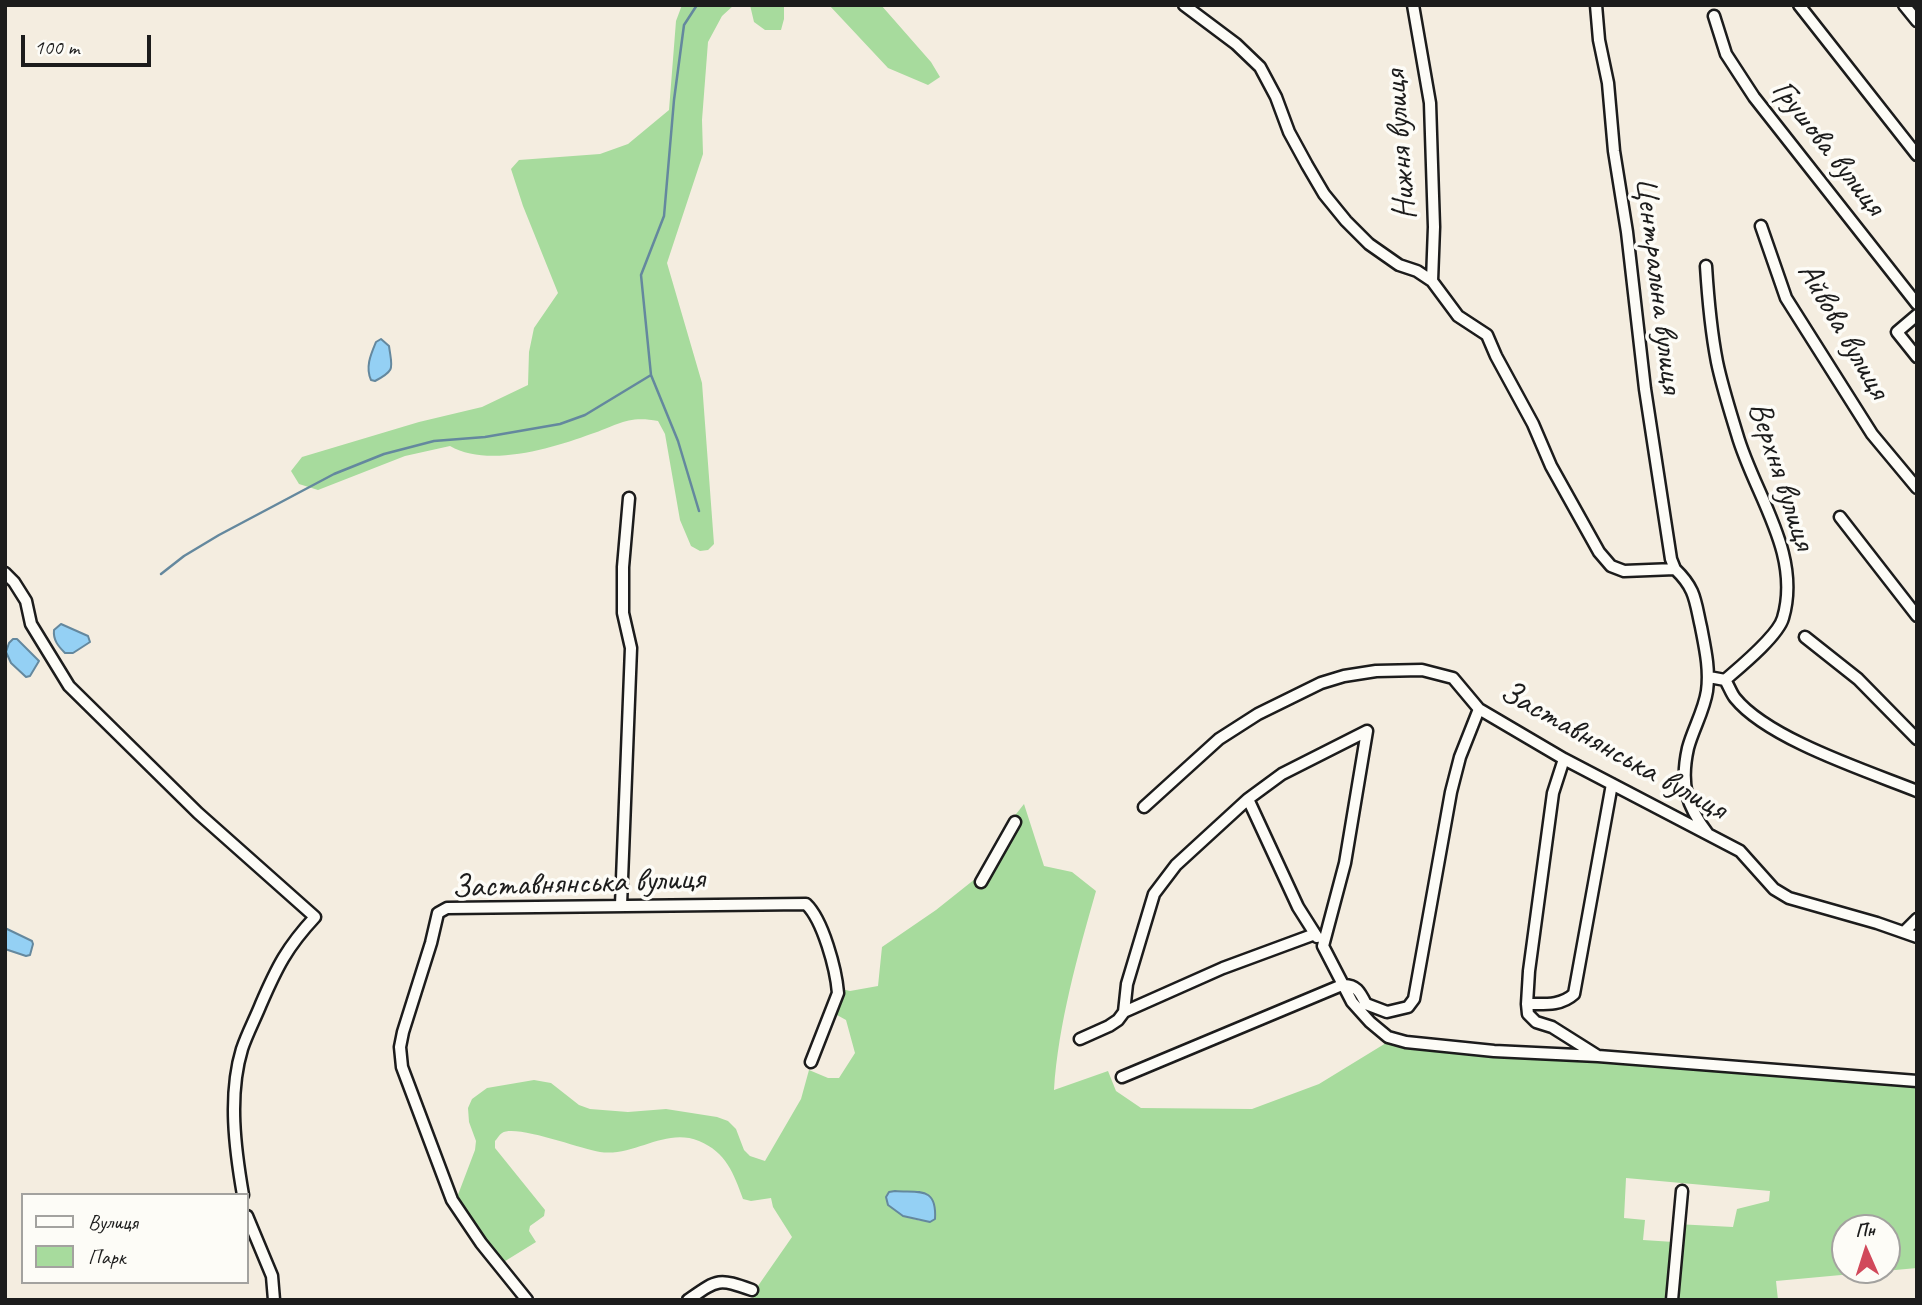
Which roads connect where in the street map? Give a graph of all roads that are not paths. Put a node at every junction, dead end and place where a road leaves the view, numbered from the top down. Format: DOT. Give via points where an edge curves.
graph roads {
  1 [pos="1184,5"];
  2 [pos="1413,5"];
  3 [pos="1596,5"];
  4 [pos="1798,5"];
  5 [pos="1904,5"];
  6 [pos="1714,16"];
  7 [pos="1917,21"];
  8 [pos="1917,155"];
  9 [pos="1761,226"];
  10 [pos="1706,266"];
  11 [pos="1432,281"];
  12 [pos="1917,304"];
  13 [pos="1917,315"];
  14 [pos="1917,357"];
  15 [pos="1917,488"];
  16 [pos="629,498"];
  17 [pos="1840,517"];
  18 [pos="1675,569"];
  19 [pos="5,573"];
  20 [pos="1917,617"];
  21 [pos="1805,637"];
  22 [pos="1709,677"];
  23 [pos="1725,680"];
  24 [pos="1479,709"];
  25 [pos="1917,739"];
  26 [pos="1564,759"];
  27 [pos="1612,784"];
  28 [pos="1917,791"];
  29 [pos="1248,799"];
  30 [pos="1144,807"];
  31 [pos="1015,822"];
  32 [pos="1708,834"];
  33 [pos="981,882"];
  34 [pos="621,905"];
  35 [pos="1917,919"];
  36 [pos="1904,932"];
  37 [pos="1315,934"];
  38 [pos="1917,937"];
  39 [pos="1323,946"];
  40 [pos="1342,985"];
  41 [pos="1527,1004"];
  42 [pos="1124,1012"];
  43 [pos="1080,1039"];
  44 [pos="1598,1056"];
  45 [pos="811,1062"];
  46 [pos="1122,1077"];
  47 [pos="1917,1081"];
  48 [pos="1682,1191"];
  49 [pos="243,1193"];
  50 [pos="248,1218"];
  51 [pos="752,1290"];
  52 [pos="274,1300"];
  53 [pos="527,1300"];
  54 [pos="688,1300"];
  55 [pos="1672,1300"];
  1 -- 11 [label="street" via="1260,66 1295,143 1324,194 1346,221 1399,265"];
  2 -- 11 [label="street, Нижня вулиця" via="1430,103"];
  3 -- 18 [label="street, Центральна вулиця" via="1647,402"];
  4 -- 8 [label="street"];
  5 -- 7 [label="street"];
  6 -- 12 [label="street, Грушова вулиця" via="1726,54 1754,96"];
  9 -- 15 [label="street, Айвова вулиця" via="1786,298 1872,434"];
  10 -- 23 [label="street, Верхня вулиця" via="1717,363 1737,436 1779,539 1787,592 1783,621"];
  11 -- 18 [label="street" via="1458,316 1486,335 1599,552 1611,566 1623,571"];
  13 -- 14 [label="street" via="1897,332"];
  16 -- 34 [label="street" via="623,613 631,648"];
  17 -- 20 [label="street"];
  18 -- 22 [label="street" via="1696,598"];
  19 -- 49 [label="street" via="26,601 31,624 69,687 198,813 315,917 279,962 242,1051 234,1105 235,1152"];
  21 -- 25 [label="street" via="1865,686"];
  22 -- 23 [label="street"];
  22 -- 32 [label="street" via="1688,747 1685,780 1693,814"];
  23 -- 28 [label="street" via="1734,697 1773,728 1814,750"];
  24 -- 26 [label="street, Заставнянська вулиця"];
  24 -- 30 [label="street, Заставнянська вулиця" via="1453,678 1441,674 1402,669 1343,676 1258,714 1219,739"];
  24 -- 40 [label="street" via="1451,792 1414,999 1408,1007 1387,1012 1366,1004 1350,984"];
  26 -- 27 [label="street, Заставнянська вулиця"];
  26 -- 41 [label="street" via="1553,793"];
  27 -- 32 [label="street, Заставнянська вулиця"];
  27 -- 41 [label="street" via="1574,994 1567,1001"];
  29 -- 37 [label="street"];
  29 -- 39 [label="street" via="1282,774 1367,731 1345,863"];
  29 -- 42 [label="street" via="1176,864 1154,894 1127,984"];
  31 -- 33 [label="street"];
  32 -- 36 [label="street, Заставнянська вулиця" via="1741,851 1774,889 1789,898"];
  34 -- 45 [label="street, Заставнянська вулиця" via="806,904 820,926 838,993"];
  34 -- 53 [label="street, Заставнянська вулиця" via="442,909 403,1032 402,1067 452,1200"];
  35 -- 36 [label="street"];
  36 -- 38 [label="street, Заставнянська вулиця"];
  37 -- 39 [label="street"];
  37 -- 42 [label="street"];
  39 -- 40 [label="street"];
  40 -- 44 [label="street" via="1370,1022 1388,1037 1406,1042"];
  40 -- 46 [label="street"];
  41 -- 44 [label="street" via="1528,1014 1536,1021"];
  42 -- 43 [label="street" via="1110,1026"];
  44 -- 47 [label="street"];
  48 -- 55 [label="street"];
  50 -- 52 [label="street" via="272,1276"];
  51 -- 54 [label="street" via="728,1281 714,1282"];
}
